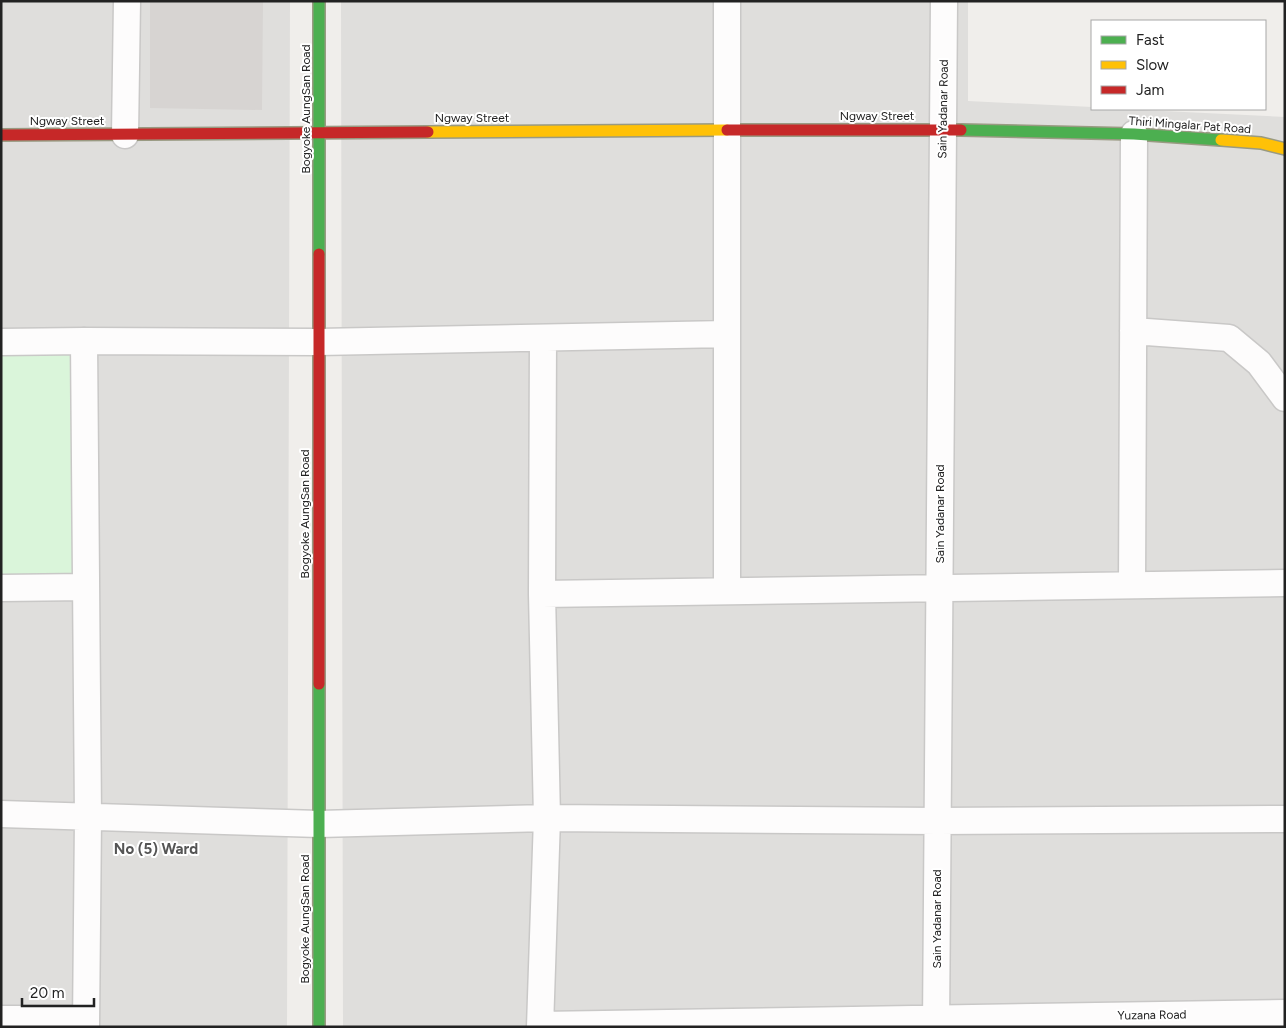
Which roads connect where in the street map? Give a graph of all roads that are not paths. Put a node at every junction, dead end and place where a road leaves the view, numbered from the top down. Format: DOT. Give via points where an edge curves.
graph roads {
  1 [pos="127,1"];
  2 [pos="320,1"];
  3 [pos="727,1"];
  4 [pos="944,1"];
  5 [pos="942,129"];
  6 [pos="728,130"];
  7 [pos="319,133"];
  8 [pos="1134,134"];
  9 [pos="125,135"];
  10 [pos="1,136"];
  11 [pos="1285,149"];
  12 [pos="1134,331"];
  13 [pos="727,334"];
  14 [pos="543,338"];
  15 [pos="84,341"];
  16 [pos="1,342"];
  17 [pos="319,342"];
  18 [pos="1285,398"];
  19 [pos="1285,583"];
  20 [pos="1132,585"];
  21 [pos="86,587"];
  22 [pos="1,588"];
  23 [pos="939,588"];
  24 [pos="727,591"];
  25 [pos="542,594"];
  26 [pos="1,814"];
  27 [pos="88,817"];
  28 [pos="547,818"];
  29 [pos="1285,819"];
  30 [pos="938,820"];
  31 [pos="319,824"];
  32 [pos="1285,1013"];
  33 [pos="1,1019"];
  34 [pos="1136,1021"];
  35 [pos="936,1022"];
  36 [pos="86,1023"];
  37 [pos="729,1024"];
  38 [pos="540,1026"];
  39 [pos="319,1027"];
  1 -- 9 [label="street"];
  2 -- 7 [label="street, Bogyoke AungSan Road"];
  3 -- 6 [label="street"];
  4 -- 5 [label="street, Sain Yadanar Road"];
  5 -- 6 [label="street, Ngway Street"];
  5 -- 8 [label="street, Thiri Mingalar Pat Road"];
  5 -- 23 [label="street, Sain Yadanar Road"];
  6 -- 7 [label="street, Ngway Street"];
  6 -- 13 [label="street"];
  7 -- 9 [label="street, Ngway Street"];
  7 -- 17 [label="street, Bogyoke AungSan Road"];
  8 -- 11 [label="street, Thiri Mingalar Pat Road" via="1261,143"];
  8 -- 12 [label="street"];
  9 -- 10 [label="street, Ngway Street"];
  12 -- 18 [label="street" via="1229,338 1258,363"];
  12 -- 20 [label="street"];
  13 -- 14 [label="street"];
  13 -- 24 [label="street"];
  14 -- 17 [label="street"];
  14 -- 25 [label="street"];
  15 -- 16 [label="street"];
  15 -- 17 [label="street"];
  15 -- 21 [label="street"];
  17 -- 31 [label="street, Bogyoke AungSan Road"];
  19 -- 20 [label="street"];
  20 -- 23 [label="street"];
  21 -- 22 [label="street"];
  21 -- 27 [label="street"];
  23 -- 24 [label="street"];
  23 -- 30 [label="street, Sain Yadanar Road"];
  24 -- 25 [label="street"];
  25 -- 28 [label="street"];
  26 -- 27 [label="street"];
  27 -- 31 [label="street"];
  27 -- 36 [label="street"];
  28 -- 30 [label="street"];
  28 -- 31 [label="street"];
  28 -- 38 [label="street"];
  29 -- 30 [label="street"];
  30 -- 35 [label="street, Sain Yadanar Road"];
  31 -- 39 [label="street, Bogyoke AungSan Road"];
  32 -- 34 [label="street, Yuzana Road"];
  33 -- 36 [label="street"];
  34 -- 35 [label="street, Yuzana Road"];
  35 -- 37 [label="street, Yuzana Road"];
  37 -- 38 [label="street, Yuzana Road"];
}
